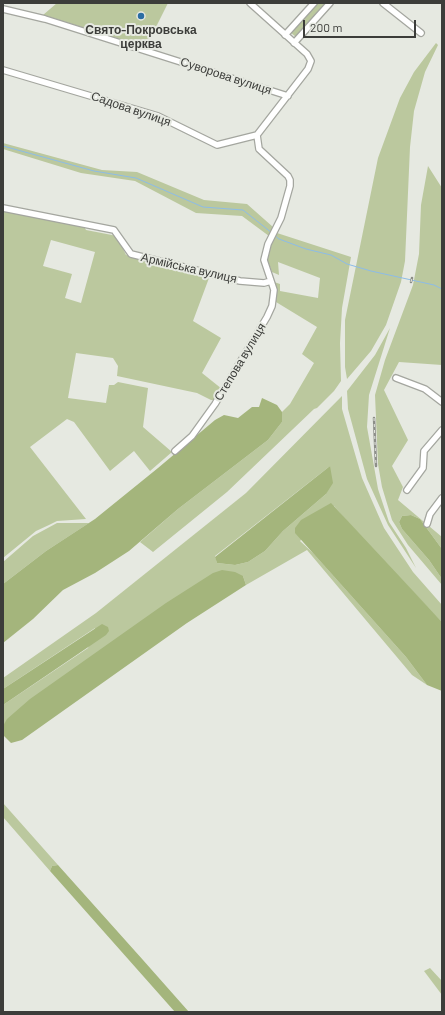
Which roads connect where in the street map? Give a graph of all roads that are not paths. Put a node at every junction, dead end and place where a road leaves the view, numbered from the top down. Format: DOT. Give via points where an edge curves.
graph roads {
  1 [pos="250,3"];
  2 [pos="314,3"];
  3 [pos="330,3"];
  4 [pos="383,3"];
  5 [pos="3,9"];
  6 [pos="421,33"];
  7 [pos="285,35"];
  8 [pos="294,43"];
  9 [pos="3,70"];
  10 [pos="288,96"];
  11 [pos="257,135"];
  12 [pos="3,208"];
  13 [pos="271,281"];
  14 [pos="396,378"];
  15 [pos="442,402"];
  16 [pos="442,430"];
  17 [pos="175,451"];
  18 [pos="407,490"];
  19 [pos="442,498"];
  20 [pos="427,524"];
  1 -- 7 [label="street"];
  2 -- 7 [label="street"];
  3 -- 8 [label="street"];
  4 -- 6 [label="street"];
  5 -- 10 [label="street, Суворова вулиця" via="60,23"];
  7 -- 8 [label="street"];
  8 -- 10 [label="street" via="309,55 311,63"];
  9 -- 11 [label="street, Садова вулиця" via="158,116 217,145"];
  10 -- 11 [label="street"];
  11 -- 13 [label="street, Степова вулиця" via="259,149 290,180 281,218 268,244 264,260"];
  12 -- 13 [label="street, Армійська вулиця" via="114,230 131,254 240,281"];
  13 -- 17 [label="street, Степова вулиця" via="274,290 272,306 267,317 214,404 192,436"];
  14 -- 15 [label="street" via="425,389"];
  16 -- 18 [label="street" via="424,451 423,468"];
  19 -- 20 [label="street" via="430,514"];
}
